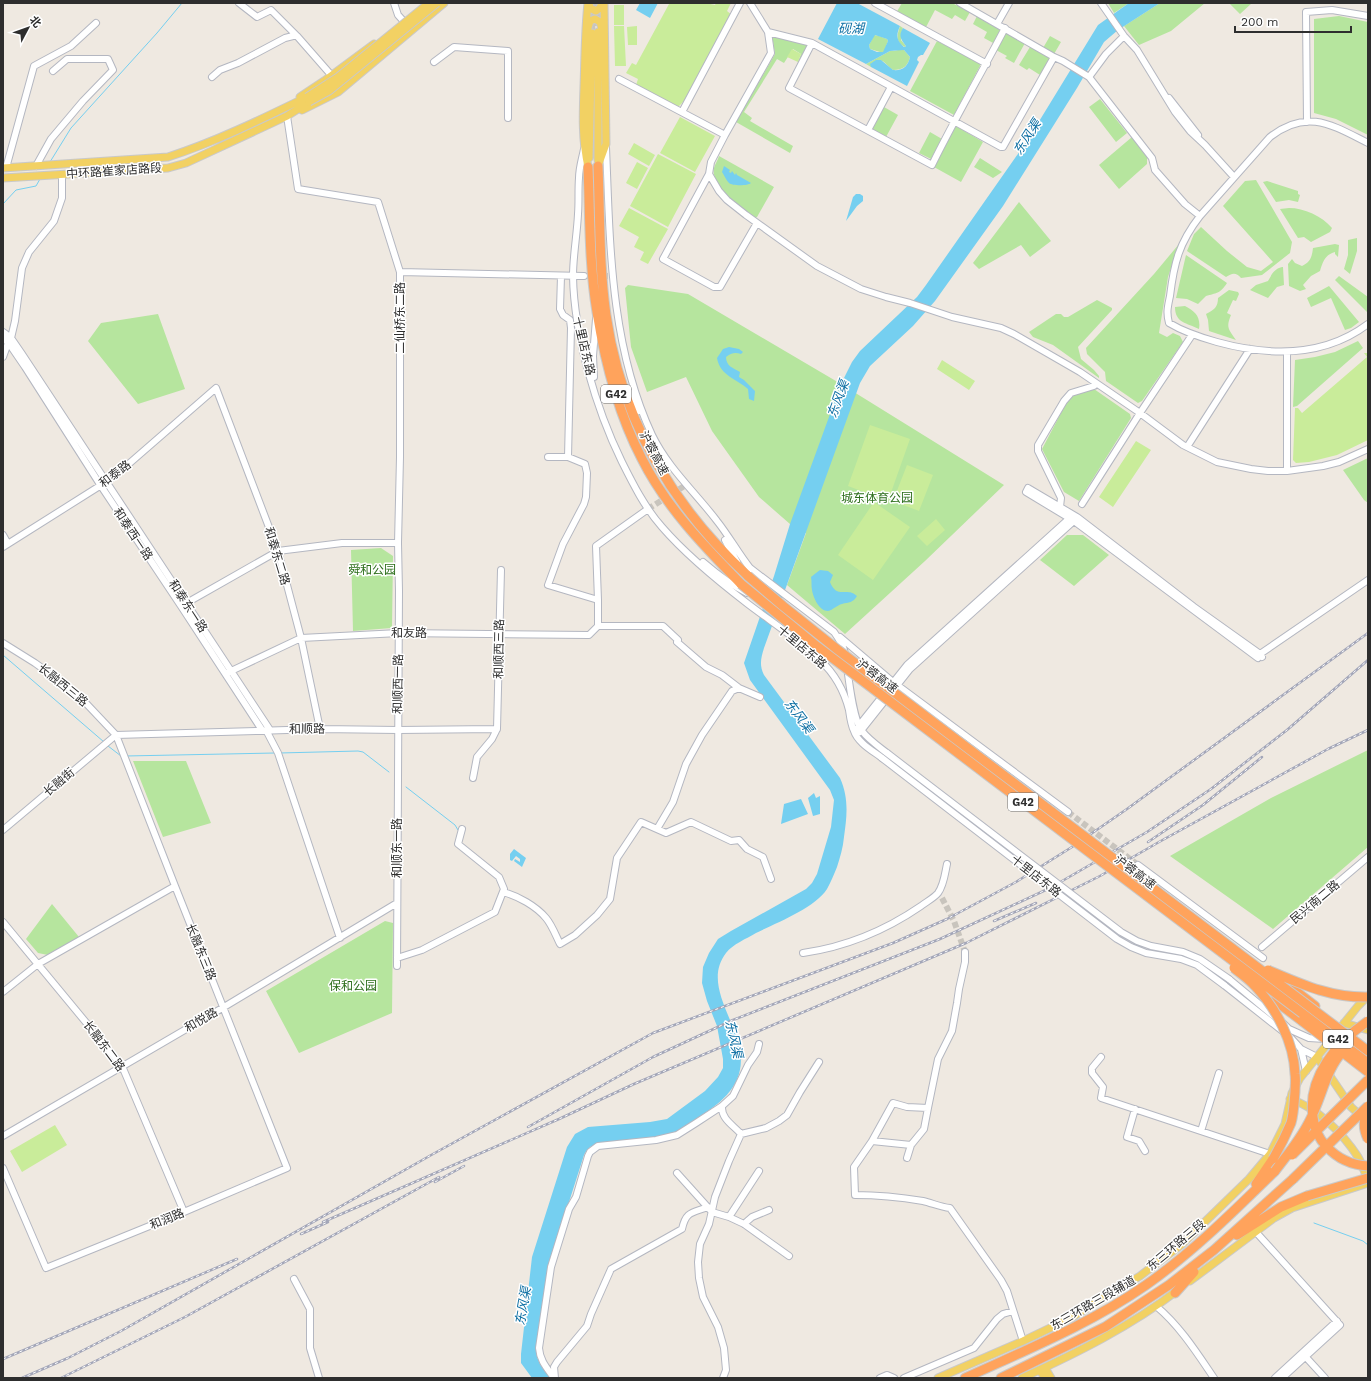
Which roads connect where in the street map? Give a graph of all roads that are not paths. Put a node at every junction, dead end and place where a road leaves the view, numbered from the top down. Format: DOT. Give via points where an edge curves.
graph roads {
  1 [pos="239,3"];
  2 [pos="394,3"];
  3 [pos="424,3"];
  4 [pos="429,3"];
  5 [pos="437,3"];
  6 [pos="444,3"];
  7 [pos="589,3"];
  8 [pos="603,3"];
  9 [pos="740,3"];
  10 [pos="750,3"];
  11 [pos="875,3"];
  12 [pos="960,3"];
  13 [pos="1009,3"];
  14 [pos="1101,3"];
  15 [pos="1368,16"];
  16 [pos="402,21"];
  17 [pos="96,22"];
  18 [pos="998,24"];
  19 [pos="1005,28"];
  20 [pos="412,30"];
  21 [pos="768,32"];
  22 [pos="1122,34"];
  23 [pos="297,36"];
  24 [pos="585,42"];
  25 [pos="604,43"];
  26 [pos="812,43"];
  27 [pos="1054,57"];
  28 [pos="434,62"];
  29 [pos="987,64"];
  30 [pos="53,72"];
  31 [pos="332,76"];
  32 [pos="212,77"];
  33 [pos="1088,77"];
  34 [pos="619,79"];
  35 [pos="891,87"];
  36 [pos="308,100"];
  37 [pos="275,112"];
  38 [pos="682,112"];
  39 [pos="287,116"];
  40 [pos="508,118"];
  41 [pos="954,122"];
  42 [pos="1307,122"];
  43 [pos="868,130"];
  44 [pos="725,135"];
  45 [pos="1368,143"];
  46 [pos="606,144"];
  47 [pos="584,148"];
  48 [pos="38,166"];
  49 [pos="598,166"];
  50 [pos="588,167"];
  51 [pos="5,168"];
  52 [pos="62,174"];
  53 [pos="709,174"];
  54 [pos="1234,177"];
  55 [pos="3,178"];
  56 [pos="1200,216"];
  57 [pos="757,223"];
  58 [pos="400,272"];
  59 [pos="561,276"];
  60 [pos="573,276"];
  61 [pos="584,276"];
  62 [pos="596,309"];
  63 [pos="1368,324"];
  64 [pos="3,332"];
  65 [pos="1192,335"];
  66 [pos="610,337"];
  67 [pos="3,338"];
  68 [pos="10,341"];
  69 [pos="1250,349"];
  70 [pos="1287,353"];
  71 [pos="3,358"];
  72 [pos="1094,386"];
  73 [pos="216,388"];
  74 [pos="597,398"];
  75 [pos="1140,412"];
  76 [pos="652,436"];
  77 [pos="1187,447"];
  78 [pos="1368,449"];
  79 [pos="548,457"];
  80 [pos="568,457"];
  81 [pos="1288,471"];
  82 [pos="104,484"];
  83 [pos="699,499"];
  84 [pos="1082,504"];
  85 [pos="1060,507"];
  86 [pos="648,509"];
  87 [pos="1074,518"];
  88 [pos="660,526"];
  89 [pos="3,535"];
  90 [pos="398,543"];
  91 [pos="5,545"];
  92 [pos="278,551"];
  93 [pos="500,570"];
  94 [pos="746,574"];
  95 [pos="1368,580"];
  96 [pos="1368,584"];
  97 [pos="739,586"];
  98 [pos="399,591"];
  99 [pos="598,600"];
  100 [pos="184,605"];
  101 [pos="598,626"];
  102 [pos="834,632"];
  103 [pos="399,633"];
  104 [pos="499,634"];
  105 [pos="301,638"];
  106 [pos="3,643"];
  107 [pos="1260,657"];
  108 [pos="228,673"];
  109 [pos="896,683"];
  110 [pos="740,688"];
  111 [pos="760,697"];
  112 [pos="497,728"];
  113 [pos="860,728"];
  114 [pos="320,729"];
  115 [pos="266,730"];
  116 [pos="398,730"];
  117 [pos="855,734"];
  118 [pos="116,735"];
  119 [pos="474,778"];
  120 [pos="1068,812"];
  121 [pos="462,828"];
  122 [pos="657,829"];
  123 [pos="3,830"];
  124 [pos="1368,857"];
  125 [pos="947,864"];
  126 [pos="1138,865"];
  127 [pos="771,878"];
  128 [pos="175,886"];
  129 [pos="1154,889"];
  130 [pos="503,892"];
  131 [pos="397,903"];
  132 [pos="3,922"];
  133 [pos="1195,931"];
  134 [pos="340,938"];
  135 [pos="1262,947"];
  136 [pos="965,952"];
  137 [pos="803,953"];
  138 [pos="397,958"];
  139 [pos="1263,958"];
  140 [pos="38,964"];
  141 [pos="397,966"];
  142 [pos="1267,969"];
  143 [pos="1254,985"];
  144 [pos="3,992"];
  145 [pos="1368,997"];
  146 [pos="224,1007"];
  147 [pos="1368,1021"];
  148 [pos="1344,1023"];
  149 [pos="1368,1029"];
  150 [pos="1331,1040"];
  151 [pos="759,1044"];
  152 [pos="1368,1046"];
  153 [pos="1301,1049"];
  154 [pos="1368,1051"];
  155 [pos="1101,1057"];
  156 [pos="1317,1057"];
  157 [pos="819,1062"];
  158 [pos="1368,1063"];
  159 [pos="122,1066"];
  160 [pos="1306,1071"];
  161 [pos="1368,1072"];
  162 [pos="1219,1073"];
  163 [pos="1368,1080"];
  164 [pos="1290,1099"];
  165 [pos="722,1106"];
  166 [pos="1368,1106"];
  167 [pos="928,1108"];
  168 [pos="1135,1109"];
  169 [pos="1368,1111"];
  170 [pos="1368,1122"];
  171 [pos="1201,1131"];
  172 [pos="741,1134"];
  173 [pos="3,1136"];
  174 [pos="1368,1139"];
  175 [pos="872,1141"];
  176 [pos="912,1145"];
  177 [pos="1145,1150"];
  178 [pos="1271,1157"];
  179 [pos="907,1158"];
  180 [pos="1368,1166"];
  181 [pos="3,1168"];
  182 [pos="288,1168"];
  183 [pos="1275,1171"];
  184 [pos="759,1172"];
  185 [pos="677,1173"];
  186 [pos="1368,1180"];
  187 [pos="710,1209"];
  188 [pos="769,1210"];
  189 [pos="184,1212"];
  190 [pos="730,1218"];
  191 [pos="744,1224"];
  192 [pos="1255,1231"];
  193 [pos="1204,1239"];
  194 [pos="1214,1250"];
  195 [pos="789,1256"];
  196 [pos="294,1278"];
  197 [pos="1175,1293"];
  198 [pos="1156,1306"];
  199 [pos="1013,1311"];
  200 [pos="1023,1341"];
  201 [pos="1302,1356"];
  202 [pos="1042,1369"];
  203 [pos="319,1378"];
  204 [pos="555,1378"];
  205 [pos="723,1378"];
  206 [pos="880,1378"];
  207 [pos="894,1378"];
  208 [pos="904,1378"];
  209 [pos="938,1378"];
  210 [pos="965,1378"];
  211 [pos="1001,1378"];
  212 [pos="1022,1378"];
  213 [pos="1045,1378"];
  214 [pos="1051,1378"];
  215 [pos="1214,1378"];
  216 [pos="1274,1378"];
  217 [pos="1282,1378"];
  218 [pos="1320,1378"];
  219 [pos="1325,1378"];
  1 -- 23 [label="street" via="257,17 271,10"];
  2 -- 16 [label="street"];
  3 -- 16 [label="main road, 中环路崔家店路段"];
  4 -- 36 [label="main road, bridge"];
  5 -- 36 [label="main road, bridge" via="329,91"];
  6 -- 20 [label="main road, 中环路崔家店路段"];
  7 -- 8 [label="main road" via="590,8 596,11"];
  7 -- 24 [label="main road"];
  8 -- 25 [label="main road"];
  9 -- 38 [label="street"];
  10 -- 21 [label="street"];
  11 -- 29 [label="street"];
  12 -- 18 [label="street"];
  13 -- 18 [label="street"];
  14 -- 22 [label="street"];
  15 -- 42 [label="street" via="1332,10 1306,12"];
  16 -- 20 [label="street"];
  16 -- 31 [label="main road, 中环路崔家店路段"];
  17 -- 51 [label="street" via="71,46 34,66"];
  18 -- 19 [label="street"];
  19 -- 27 [label="street"];
  19 -- 29 [label="street"];
  20 -- 39 [label="main road, 中环路崔家店路段" via="338,92"];
  21 -- 26 [label="street"];
  21 -- 44 [label="street" via="771,53"];
  22 -- 33 [label="street"];
  22 -- 54 [label="street" via="1136,50 1175,112"];
  23 -- 31 [label="street"];
  23 -- 32 [label="street" via="285,38 220,70"];
  24 -- 25 [label="main road" via="588,24 595,19 600,22"];
  24 -- 47 [label="main road"];
  25 -- 46 [label="main road"];
  26 -- 35 [label="street"];
  26 -- 43 [label="street" via="789,88"];
  27 -- 33 [label="street"];
  27 -- 41 [label="street" via="1003,147"];
  28 -- 40 [label="street" via="454,47 508,51"];
  29 -- 41 [label="street"];
  30 -- 48 [label="street" via="67,59 108,59 113,70 51,139"];
  31 -- 37 [label="main road, 中环路崔家店路段"];
  33 -- 56 [label="street" via="1152,158 1156,170 1185,204"];
  34 -- 38 [label="street"];
  35 -- 41 [label="street"];
  35 -- 43 [label="street"];
  36 -- 37 [label="main road, 中环路崔家店路段"];
  36 -- 39 [label="main road, 中环路崔家店路段"];
  37 -- 48 [label="main road, 中环路崔家店路段" via="168,157"];
  38 -- 44 [label="street"];
  39 -- 52 [label="main road, 中环路崔家店路段" via="186,163 168,168"];
  39 -- 58 [label="street, 二仙桥东二路" via="298,189 378,202"];
  41 -- 43 [label="street" via="932,165"];
  42 -- 45 [label="street" via="1332,125"];
  42 -- 54 [label="street" via="1280,129"];
  44 -- 53 [label="street" via="711,162"];
  46 -- 49 [label="main road"];
  46 -- 76 [label="street, 十里店东路" via="611,276 628,371"];
  47 -- 50 [label="main road"];
  47 -- 60 [label="street, 十里店东路" via="579,178"];
  48 -- 51 [label="main road, 中环路崔家店路段"];
  49 -- 50 [label="main road" via="595,33"];
  49 -- 66 [label="highway, 沪蓉高速 / G42" via="602,284"];
  50 -- 62 [label="highway, 沪蓉高速 / G42"];
  52 -- 55 [label="main road, 中环路崔家店路段"];
  52 -- 68 [label="street" via="62,198 54,221 29,252 22,268"];
  53 -- 57 [label="street" via="721,194"];
  53 -- 57 [label="street" via="663,259 714,287 720,287"];
  54 -- 56 [label="street"];
  56 -- 65 [label="street" via="1182,243 1175,264 1167,312 1169,323"];
  57 -- 75 [label="street" via="817,266 840,279 874,293 1001,328 1014,334 1080,372"];
  58 -- 59 [label="street"];
  58 -- 90 [label="street, 二仙桥东二路"];
  59 -- 60 [label="street"];
  59 -- 80 [label="street" via="560,309 570,320 571,328"];
  60 -- 61 [label="street"];
  60 -- 74 [label="street, 十里店东路" via="580,335"];
  62 -- 74 [label="street" via="593,356"];
  62 -- 97 [label="highway, 沪蓉高速 / G42" via="602,344 622,413 642,459 683,522"];
  63 -- 70 [label="street" via="1335,342"];
  64 -- 68 [label="street"];
  65 -- 69 [label="street"];
  65 -- 75 [label="street"];
  66 -- 76 [label="street" via="632,398"];
  66 -- 94 [label="highway, 沪蓉高速 / G42" via="623,391 633,418 653,457 692,516"];
  67 -- 68 [label="street"];
  68 -- 71 [label="street"];
  68 -- 82 [label="street" via="22,354"];
  69 -- 70 [label="street"];
  69 -- 77 [label="street"];
  70 -- 81 [label="street"];
  72 -- 85 [label="street" via="1071,393 1064,400 1038,445 1038,451 1061,498"];
  73 -- 82 [label="street, 和泰路"];
  73 -- 92 [label="street, 和泰东二路"];
  74 -- 86 [label="street, 十里店东路" via="614,444"];
  75 -- 77 [label="street"];
  75 -- 84 [label="street"];
  76 -- 83 [label="street, 十里店东路" via="669,463"];
  77 -- 81 [label="street" via="1217,462 1251,469"];
  78 -- 81 [label="street" via="1339,462"];
  79 -- 80 [label="street"];
  80 -- 99 [label="street" via="585,464 587,489 584,504 562,544 548,585"];
  82 -- 91 [label="street, 和泰路"];
  82 -- 100 [label="street, 和泰东一路"];
  83 -- 94 [label="street"];
  83 -- 102 [label="street, 十里店东路" via="750,568"];
  85 -- 87 [label="street"];
  85 -- 87 [label="street" via="1028,488 1026,492"];
  86 -- 88 [label="street, 十里店东路"];
  86 -- 99 [label="street" via="596,546"];
  87 -- 107 [label="street"];
  87 -- 109 [label="street" via="907,665"];
  88 -- 97 [label="street" via="720,576"];
  88 -- 117 [label="street, 十里店东路" via="711,574 831,671 845,696"];
  89 -- 91 [label="street"];
  90 -- 92 [label="street" via="342,543"];
  90 -- 98 [label="street, 二仙桥东二路"];
  92 -- 100 [label="street"];
  92 -- 105 [label="street, 和泰东二路"];
  93 -- 104 [label="street, 和顺西三路"];
  94 -- 129 [label="highway, 沪蓉高速 / G42, bridge" via="838,650"];
  95 -- 107 [label="street"];
  96 -- 107 [label="street"];
  97 -- 133 [label="highway, 沪蓉高速 / G42, bridge" via="761,599 814,644"];
  98 -- 103 [label="street, 和顺西一路"];
  99 -- 101 [label="street"];
  100 -- 108 [label="street"];
  101 -- 104 [label="street, 和友路" via="589,635"];
  101 -- 110 [label="street" via="663,626 706,667"];
  102 -- 109 [label="street"];
  102 -- 113 [label="street, 十里店东路" via="845,653 855,714"];
  103 -- 104 [label="street, 和友路"];
  103 -- 105 [label="street, 和友路"];
  103 -- 116 [label="street, 和顺西一路"];
  104 -- 112 [label="street, 和顺西三路"];
  105 -- 108 [label="street, 和友路"];
  105 -- 114 [label="street, 和泰东二路"];
  106 -- 118 [label="street, 长融西三路" via="60,681 82,699"];
  108 -- 115 [label="street"];
  109 -- 113 [label="street"];
  109 -- 120 [label="street"];
  110 -- 111 [label="street"];
  110 -- 122 [label="street" via="732,691 702,735 686,764 673,802"];
  112 -- 116 [label="street, 和顺路"];
  112 -- 119 [label="street" via="492,739 477,757"];
  113 -- 117 [label="street"];
  113 -- 150 [label="street, 十里店东路, bridge" via="887,753 1121,932 1151,946 1200,958 1289,1029 1309,1038"];
  114 -- 115 [label="street, 和顺路"];
  114 -- 116 [label="street, 和顺路"];
  115 -- 118 [label="street, 和顺路"];
  115 -- 134 [label="street" via="278,753"];
  116 -- 131 [label="street, 和顺东一路"];
  117 -- 153 [label="street, 十里店东路, bridge" via="882,758 1117,939 1146,953 1181,959 1197,966 1290,1037"];
  118 -- 123 [label="street, 长融街"];
  118 -- 128 [label="street, 长融东三路"];
  121 -- 130 [label="street" via="458,844 499,877"];
  122 -- 127 [label="street" via="666,833 691,822 731,841 739,840 747,849 763,857"];
  122 -- 130 [label="street" via="641,822 617,858 610,899 575,935 560,944 547,919 538,910 512,894"];
  124 -- 135 [label="street, 民兴南二路"];
  125 -- 137 [label="street" via="940,896 892,924 854,941"];
  126 -- 139 [label="street"];
  128 -- 140 [label="street"];
  128 -- 146 [label="street, 长融东三路"];
  129 -- 142 [label="highway, bridge" via="1194,912"];
  129 -- 154 [label="highway, 沪蓉高速 / G42, bridge"];
  130 -- 138 [label="street" via="494,912 422,950"];
  131 -- 134 [label="street, 和悦路"];
  131 -- 138 [label="street, 和顺东一路"];
  132 -- 140 [label="street, 长融东二路"];
  133 -- 143 [label="highway, bridge"];
  133 -- 158 [label="highway, 沪蓉高速 / G42, bridge"];
  134 -- 146 [label="street, 和悦路"];
  136 -- 167 [label="street" via="952,1032 938,1059"];
  138 -- 141 [label="street, 和顺东一路"];
  140 -- 144 [label="street"];
  140 -- 159 [label="street, 长融东二路"];
  142 -- 145 [label="highway, bridge" via="1316,990 1344,996"];
  142 -- 152 [label="highway, bridge"];
  143 -- 161 [label="highway, bridge"];
  143 -- 178 [label="highway, bridge" via="1275,1013 1285,1034 1295,1073 1291,1122"];
  145 -- 148 [label="main road, 东三环路三段辅道"];
  146 -- 159 [label="street, 和悦路"];
  146 -- 182 [label="street, 长融东三路"];
  147 -- 180 [label="highway, bridge" via="1347,1038 1330,1057 1316,1084 1311,1108 1317,1134 1327,1148 1351,1163"];
  148 -- 149 [label="main road"];
  148 -- 150 [label="main road, 东三环路三段辅道"];
  149 -- 183 [label="highway, bridge" via="1339,1054 1326,1078 1309,1123"];
  150 -- 156 [label="main road, 东三环路三段辅道"];
  151 -- 165 [label="street" via="733,1096"];
  153 -- 156 [label="street"];
  153 -- 160 [label="street"];
  155 -- 168 [label="street" via="1092,1068 1092,1073 1103,1087 1101,1098"];
  156 -- 160 [label="main road, 东三环路三段辅道"];
  156 -- 170 [label="main road" via="1351,1107"];
  157 -- 172 [label="street" via="787,1115 766,1128"];
  159 -- 173 [label="street, 和悦路"];
  159 -- 189 [label="street, 长融东二路"];
  160 -- 164 [label="main road, 东三环路三段辅道"];
  162 -- 171 [label="street"];
  163 -- 183 [label="highway, 东三环路三段, bridge"];
  164 -- 178 [label="main road, 东三环路三段辅道" via="1285,1124"];
  164 -- 186 [label="main road" via="1301,1102 1334,1127 1358,1158"];
  165 -- 172 [label="street" via="722,1114 726,1120"];
  165 -- 204 [label="street" via="677,1135 656,1140 598,1146 590,1152 551,1267 539,1348 542,1362"];
  166 -- 194 [label="highway, bridge" via="1293,1179"];
  167 -- 175 [label="street" via="892,1103"];
  167 -- 176 [label="street" via="924,1129"];
  168 -- 171 [label="street"];
  168 -- 177 [label="street" via="1127,1137 1139,1141"];
  169 -- 174 [label="highway, bridge" via="1364,1130"];
  171 -- 178 [label="street"];
  172 -- 187 [label="street"];
  175 -- 176 [label="street"];
  175 -- 199 [label="street" via="854,1167 855,1195 892,1196 950,1208 1001,1280"];
  176 -- 179 [label="street"];
  178 -- 193 [label="highway" via="1254,1185"];
  178 -- 200 [label="main road, 东三环路三段辅道" via="1181,1245 1160,1262 1069,1319"];
  181 -- 189 [label="street, 和润路" via="46,1268"];
  182 -- 189 [label="street, 和润路"];
  183 -- 193 [label="highway, 东三环路三段"];
  184 -- 190 [label="street"];
  185 -- 187 [label="street"];
  186 -- 192 [label="main road" via="1292,1208"];
  186 -- 194 [label="highway, bridge" via="1307,1196 1281,1207"];
  187 -- 190 [label="street"];
  187 -- 204 [label="street" via="688,1214 682,1229 611,1270 587,1326 554,1367"];
  187 -- 205 [label="street" via="700,1244 699,1278 703,1297 718,1328 724,1348 726,1370"];
  188 -- 191 [label="street" via="752,1217"];
  190 -- 191 [label="street"];
  191 -- 195 [label="street"];
  192 -- 197 [label="main road"];
  192 -- 201 [label="street" via="1339,1323"];
  193 -- 210 [label="highway, 东三环路三段" via="1154,1279 1097,1315 1058,1336"];
  194 -- 197 [label="highway"];
  194 -- 211 [label="highway" via="1169,1285 1105,1327"];
  196 -- 203 [label="street" via="310,1309 310,1348"];
  197 -- 198 [label="main road"];
  198 -- 202 [label="main road" via="1110,1335"];
  198 -- 215 [label="street" via="1188,1340"];
  199 -- 200 [label="street"];
  199 -- 208 [label="street" via="997,1319 974,1348"];
  200 -- 209 [label="main road, 东三环路三段辅道"];
  201 -- 216 [label="street"];
  201 -- 217 [label="street"];
  201 -- 218 [label="street"];
  201 -- 219 [label="street"];
  202 -- 212 [label="main road"];
  202 -- 213 [label="main road"];
  202 -- 214 [label="main road"];
  206 -- 207 [label="street" via="887,1375"];
}
